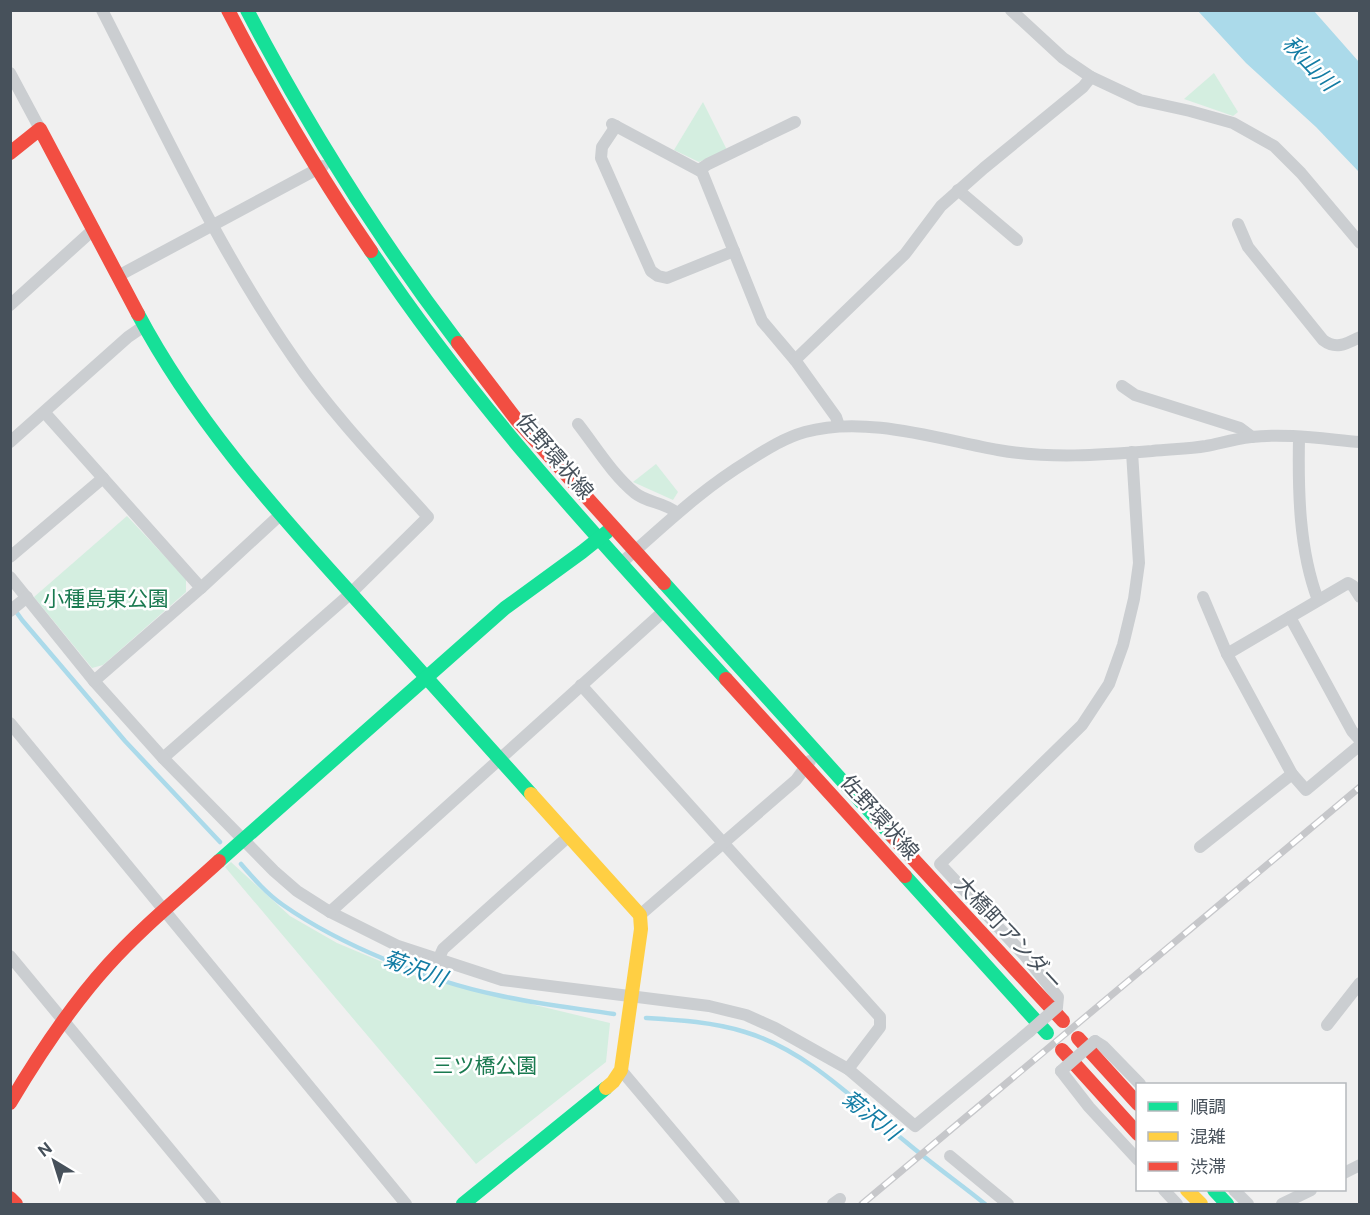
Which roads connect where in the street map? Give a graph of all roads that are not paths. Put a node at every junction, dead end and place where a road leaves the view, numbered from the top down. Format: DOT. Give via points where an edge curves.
graph roads {
  1 [pos="102,10"];
  2 [pos="228,10"];
  3 [pos="248,10"];
  4 [pos="1011,10"];
  5 [pos="10,73"];
  6 [pos="1090,77"];
  7 [pos="795,122"];
  8 [pos="40,129"];
  9 [pos="10,153"];
  10 [pos="332,161"];
  11 [pos="318,169"];
  12 [pos="699,170"];
  13 [pos="958,190"];
  14 [pos="1238,225"];
  15 [pos="213,226"];
  16 [pos="94,229"];
  17 [pos="1017,240"];
  18 [pos="1359,243"];
  19 [pos="734,251"];
  20 [pos="118,276"];
  21 [pos="10,305"];
  22 [pos="144,326"];
  23 [pos="1359,337"];
  24 [pos="795,360"];
  25 [pos="1122,386"];
  26 [pos="45,413"];
  27 [pos="578,424"];
  28 [pos="839,426"];
  29 [pos="1252,437"];
  30 [pos="1299,438"];
  31 [pos="10,442"];
  32 [pos="1359,442"];
  33 [pos="1132,452"];
  34 [pos="102,478"];
  35 [pos="677,513"];
  36 [pos="280,515"];
  37 [pos="613,526"];
  38 [pos="599,539"];
  39 [pos="635,551"];
  40 [pos="10,557"];
  41 [pos="621,563"];
  42 [pos="10,577"];
  43 [pos="201,588"];
  44 [pos="350,594"];
  45 [pos="1203,597"];
  46 [pos="1359,597"];
  47 [pos="24,600"];
  48 [pos="1318,600"];
  49 [pos="10,611"];
  50 [pos="664,611"];
  51 [pos="1290,617"];
  52 [pos="1227,654"];
  53 [pos="425,677"];
  54 [pos="94,681"];
  55 [pos="581,685"];
  56 [pos="10,723"];
  57 [pos="1359,740"];
  58 [pos="1359,745"];
  59 [pos="816,753"];
  60 [pos="163,758"];
  61 [pos="499,759"];
  62 [pos="806,765"];
  63 [pos="1292,774"];
  64 [pos="569,836"];
  65 [pos="243,840"];
  66 [pos="725,843"];
  67 [pos="1200,848"];
  68 [pos="925,873"];
  69 [pos="911,883"];
  70 [pos="165,910"];
  71 [pos="330,912"];
  72 [pos="640,915"];
  73 [pos="10,956"];
  74 [pos="439,958"];
  75 [pos="1359,983"];
  76 [pos="632,996"];
  77 [pos="63,1019"];
  78 [pos="1063,1021"];
  79 [pos="1327,1025"];
  80 [pos="1047,1033"];
  81 [pos="1078,1038"];
  82 [pos="1062,1050"];
  83 [pos="848,1069"];
  84 [pos="621,1070"];
  85 [pos="1139,1083"];
  86 [pos="10,1103"];
  87 [pos="1136,1103"];
  88 [pos="1136,1133"];
  89 [pos="950,1156"];
  90 [pos="1136,1159"];
  91 [pos="1165,1191"];
  92 [pos="1189,1191"];
  93 [pos="1235,1191"];
  94 [pos="1309,1191"];
  95 [pos="10,1198"];
  96 [pos="16,1204"];
  97 [pos="215,1204"];
  98 [pos="406,1204"];
  99 [pos="463,1204"];
  100 [pos="734,1204"];
  101 [pos="1008,1204"];
  102 [pos="1177,1204"];
  103 [pos="1201,1204"];
  104 [pos="1248,1204"];
  105 [pos="1282,1204"];
  1 -- 15 [label="street"];
  2 -- 11 [label="main road, 佐野環状線"];
  3 -- 10 [label="main road, 佐野環状線"];
  4 -- 6 [label="street"];
  5 -- 8 [label="street"];
  6 -- 13 [label="street" via="1083,87"];
  6 -- 18 [label="street" via="1140,100 1213,117 1252,133 1285,156"];
  7 -- 12 [label="street"];
  8 -- 9 [label="main road"];
  8 -- 16 [label="main road"];
  10 -- 11 [label="street"];
  10 -- 37 [label="main road, 佐野環状線" via="418,290 516,419"];
  11 -- 15 [label="street"];
  11 -- 38 [label="main road, 佐野環状線" via="404,301 506,432"];
  12 -- 19 [label="street"];
  12 -- 19 [label="street" via="614,125 602,147 601,158 651,271 667,278"];
  13 -- 17 [label="street"];
  13 -- 24 [label="street" via="905,254"];
  14 -- 23 [label="street" via="1248,246 1323,340 1342,346"];
  15 -- 20 [label="street"];
  15 -- 44 [label="street" via="294,359 357,438 428,517"];
  16 -- 20 [label="main road"];
  16 -- 21 [label="street"];
  19 -- 24 [label="street" via="762,321"];
  20 -- 22 [label="main road"];
  22 -- 26 [label="street"];
  22 -- 36 [label="main road" via="218,438"];
  24 -- 28 [label="street"];
  25 -- 29 [label="street" via="1135,395 1239,428"];
  26 -- 31 [label="street"];
  26 -- 34 [label="street"];
  27 -- 35 [label="street" via="635,493"];
  28 -- 33 [label="street" via="1039,454 1088,456"];
  28 -- 35 [label="street" via="779,442 697,495"];
  29 -- 30 [label="street"];
  29 -- 33 [label="street" via="1205,446"];
  30 -- 32 [label="street"];
  30 -- 48 [label="street" via="1303,535"];
  33 -- 83 [label="street, bridge" via="1139,563 1123,645 1109,684 1082,725 940,864 1025,956 1058,997 1057,1007 915,1126"];
  34 -- 40 [label="street"];
  34 -- 43 [label="street"];
  35 -- 39 [label="street"];
  36 -- 43 [label="street"];
  36 -- 44 [label="main road"];
  37 -- 38 [label="main road"];
  37 -- 39 [label="main road, 佐野環状線"];
  38 -- 41 [label="main road, 佐野環状線"];
  38 -- 53 [label="main road" via="522,593"];
  39 -- 41 [label="street"];
  39 -- 59 [label="main road, 佐野環状線"];
  41 -- 50 [label="main road, 佐野環状線"];
  42 -- 47 [label="street"];
  43 -- 54 [label="street"];
  44 -- 53 [label="main road"];
  44 -- 60 [label="street"];
  45 -- 52 [label="street"];
  46 -- 48 [label="street" via="1348,584"];
  47 -- 49 [label="street"];
  47 -- 54 [label="street"];
  48 -- 51 [label="street"];
  50 -- 55 [label="street"];
  50 -- 62 [label="main road, 佐野環状線"];
  51 -- 52 [label="street"];
  51 -- 57 [label="street"];
  52 -- 63 [label="street"];
  53 -- 61 [label="main road"];
  53 -- 65 [label="main road"];
  54 -- 60 [label="street"];
  55 -- 61 [label="street"];
  55 -- 66 [label="street"];
  56 -- 70 [label="street"];
  58 -- 63 [label="street" via="1306,790"];
  59 -- 62 [label="street"];
  59 -- 68 [label="main road, 佐野環状線"];
  60 -- 65 [label="street"];
  61 -- 64 [label="main road"];
  61 -- 71 [label="street"];
  62 -- 66 [label="street" via="796,780"];
  62 -- 69 [label="main road, 佐野環状線"];
  63 -- 67 [label="street"];
  64 -- 72 [label="main road"];
  64 -- 74 [label="street" via="443,949"];
  65 -- 70 [label="main road"];
  65 -- 71 [label="street" via="297,891"];
  66 -- 72 [label="street"];
  66 -- 83 [label="street" via="880,1017 880,1027"];
  68 -- 78 [label="main road, 大橋町アンダー"];
  69 -- 80 [label="main road, 大橋町アンダー"];
  70 -- 77 [label="main road" via="99,973"];
  70 -- 98 [label="street"];
  71 -- 74 [label="street" via="398,946"];
  72 -- 76 [label="main road"];
  73 -- 77 [label="street"];
  74 -- 76 [label="street" via="502,980"];
  75 -- 79 [label="street"];
  76 -- 83 [label="street" via="746,1015"];
  76 -- 84 [label="main road"];
  77 -- 86 [label="main road"];
  77 -- 97 [label="street"];
  81 -- 87 [label="main road"];
  82 -- 88 [label="main road"];
  84 -- 99 [label="main road" via="613,1082"];
  84 -- 100 [label="street"];
  85 -- 90 [label="street, bridge" via="1095,1041 1061,1071"];
  89 -- 101 [label="street"];
  91 -- 102 [label="street"];
  92 -- 103 [label="main road"];
  93 -- 104 [label="street"];
  94 -- 105 [label="street"];
  95 -- 96 [label="main road"];
}
